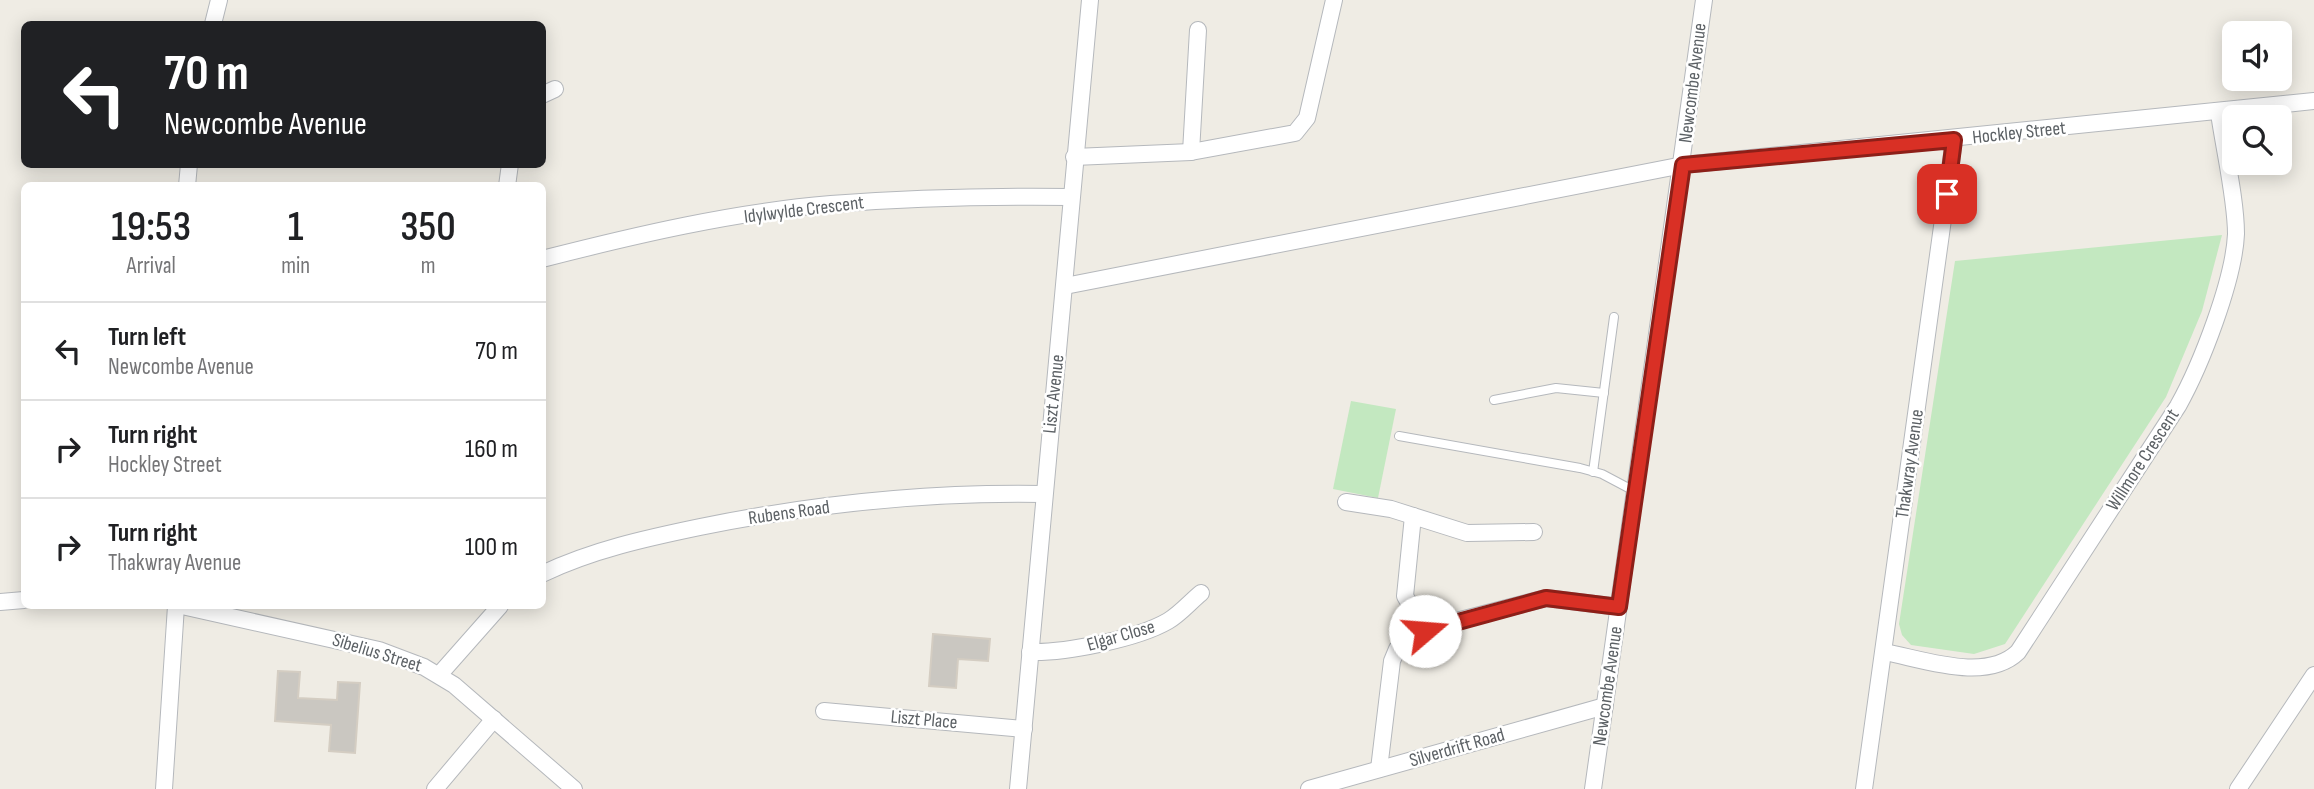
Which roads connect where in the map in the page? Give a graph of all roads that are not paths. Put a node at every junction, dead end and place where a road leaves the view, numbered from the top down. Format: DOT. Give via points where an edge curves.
graph roads {
  1 [pos="219,0"];
  2 [pos="1090,0"];
  3 [pos="1334,0"];
  4 [pos="1704,0"];
  5 [pos="214,21"];
  6 [pos="1198,30"];
  7 [pos="2314,101"];
  8 [pos="2220,113"];
  9 [pos="1954,140"];
  10 [pos="1191,152"];
  11 [pos="1074,157"];
  12 [pos="1683,165"];
  13 [pos="1071,197"];
  14 [pos="546,258"];
  15 [pos="1065,286"];
  16 [pos="1614,317"];
  17 [pos="1604,393"];
  18 [pos="1494,400"];
  19 [pos="1399,436"];
  20 [pos="1592,472"];
  21 [pos="1636,492"];
  22 [pos="1043,494"];
  23 [pos="1346,502"];
  24 [pos="1413,516"];
  25 [pos="1534,532"];
  26 [pos="546,573"];
  27 [pos="1201,593"];
  28 [pos="21,600"];
  29 [pos="0,602"];
  30 [pos="1619,607"];
  31 [pos="176,609"];
  32 [pos="195,609"];
  33 [pos="497,609"];
  34 [pos="1425,631"];
  35 [pos="1030,652"];
  36 [pos="1884,652"];
  37 [pos="439,675"];
  38 [pos="2314,675"];
  39 [pos="1605,706"];
  40 [pos="824,711"];
  41 [pos="494,719"];
  42 [pos="1024,729"];
  43 [pos="1379,769"];
  44 [pos="164,789"];
  45 [pos="435,789"];
  46 [pos="573,789"];
  47 [pos="1018,789"];
  48 [pos="1309,789"];
  49 [pos="1593,789"];
  50 [pos="1864,789"];
  51 [pos="2238,789"];
  1 -- 5 [label="street"];
  2 -- 11 [label="street, Liszt Avenue"];
  3 -- 10 [label="street" via="1302,128 1287,136"];
  4 -- 12 [label="street, Newcombe Avenue"];
  6 -- 10 [label="street"];
  7 -- 8 [label="street, Hockley Street"];
  8 -- 9 [label="street, Hockley Street"];
  8 -- 36 [label="street, Willmore Crescent" via="2236,231 2234,253 2224,294 2178,406 2007,663 1974,668"];
  9 -- 12 [label="street, Hockley Street"];
  9 -- 36 [label="street, Thakwray Avenue"];
  10 -- 11 [label="street"];
  11 -- 13 [label="street, Liszt Avenue"];
  12 -- 15 [label="street, Hockley Street"];
  12 -- 21 [label="street, Newcombe Avenue"];
  13 -- 14 [label="street, Idylwylde Crescent" via="991,196 828,205 624,238"];
  13 -- 15 [label="street, Liszt Avenue"];
  15 -- 22 [label="street, Liszt Avenue"];
  16 -- 17 [label="lane"];
  17 -- 18 [label="lane" via="1556,388"];
  17 -- 20 [label="lane"];
  19 -- 20 [label="lane"];
  20 -- 21 [label="lane"];
  21 -- 30 [label="street, Newcombe Avenue"];
  22 -- 26 [label="street, Rubens Road" via="938,494 760,516 615,547"];
  22 -- 35 [label="street, Liszt Avenue"];
  23 -- 24 [label="street"];
  24 -- 25 [label="street" via="1467,533"];
  24 -- 34 [label="street" via="1405,596"];
  27 -- 35 [label="street, Elgar Close" via="1156,627 1068,651"];
  28 -- 29 [label="street"];
  30 -- 34 [label="street" via="1546,598"];
  30 -- 39 [label="street, Newcombe Avenue"];
  31 -- 44 [label="street"];
  32 -- 37 [label="street, Sibelius Street" via="379,650"];
  33 -- 37 [label="street"];
  34 -- 43 [label="street" via="1397,649 1392,661"];
  35 -- 42 [label="street, Liszt Avenue"];
  36 -- 50 [label="street, Thakwray Avenue"];
  37 -- 41 [label="street, Sibelius Street"];
  38 -- 51 [label="street"];
  39 -- 43 [label="street, Silverdrift Road"];
  39 -- 49 [label="street, Newcombe Avenue"];
  40 -- 42 [label="street, Liszt Place"];
  41 -- 45 [label="street"];
  41 -- 46 [label="street, Sibelius Street"];
  42 -- 47 [label="street, Liszt Avenue"];
  43 -- 48 [label="street, Silverdrift Road"];
}
